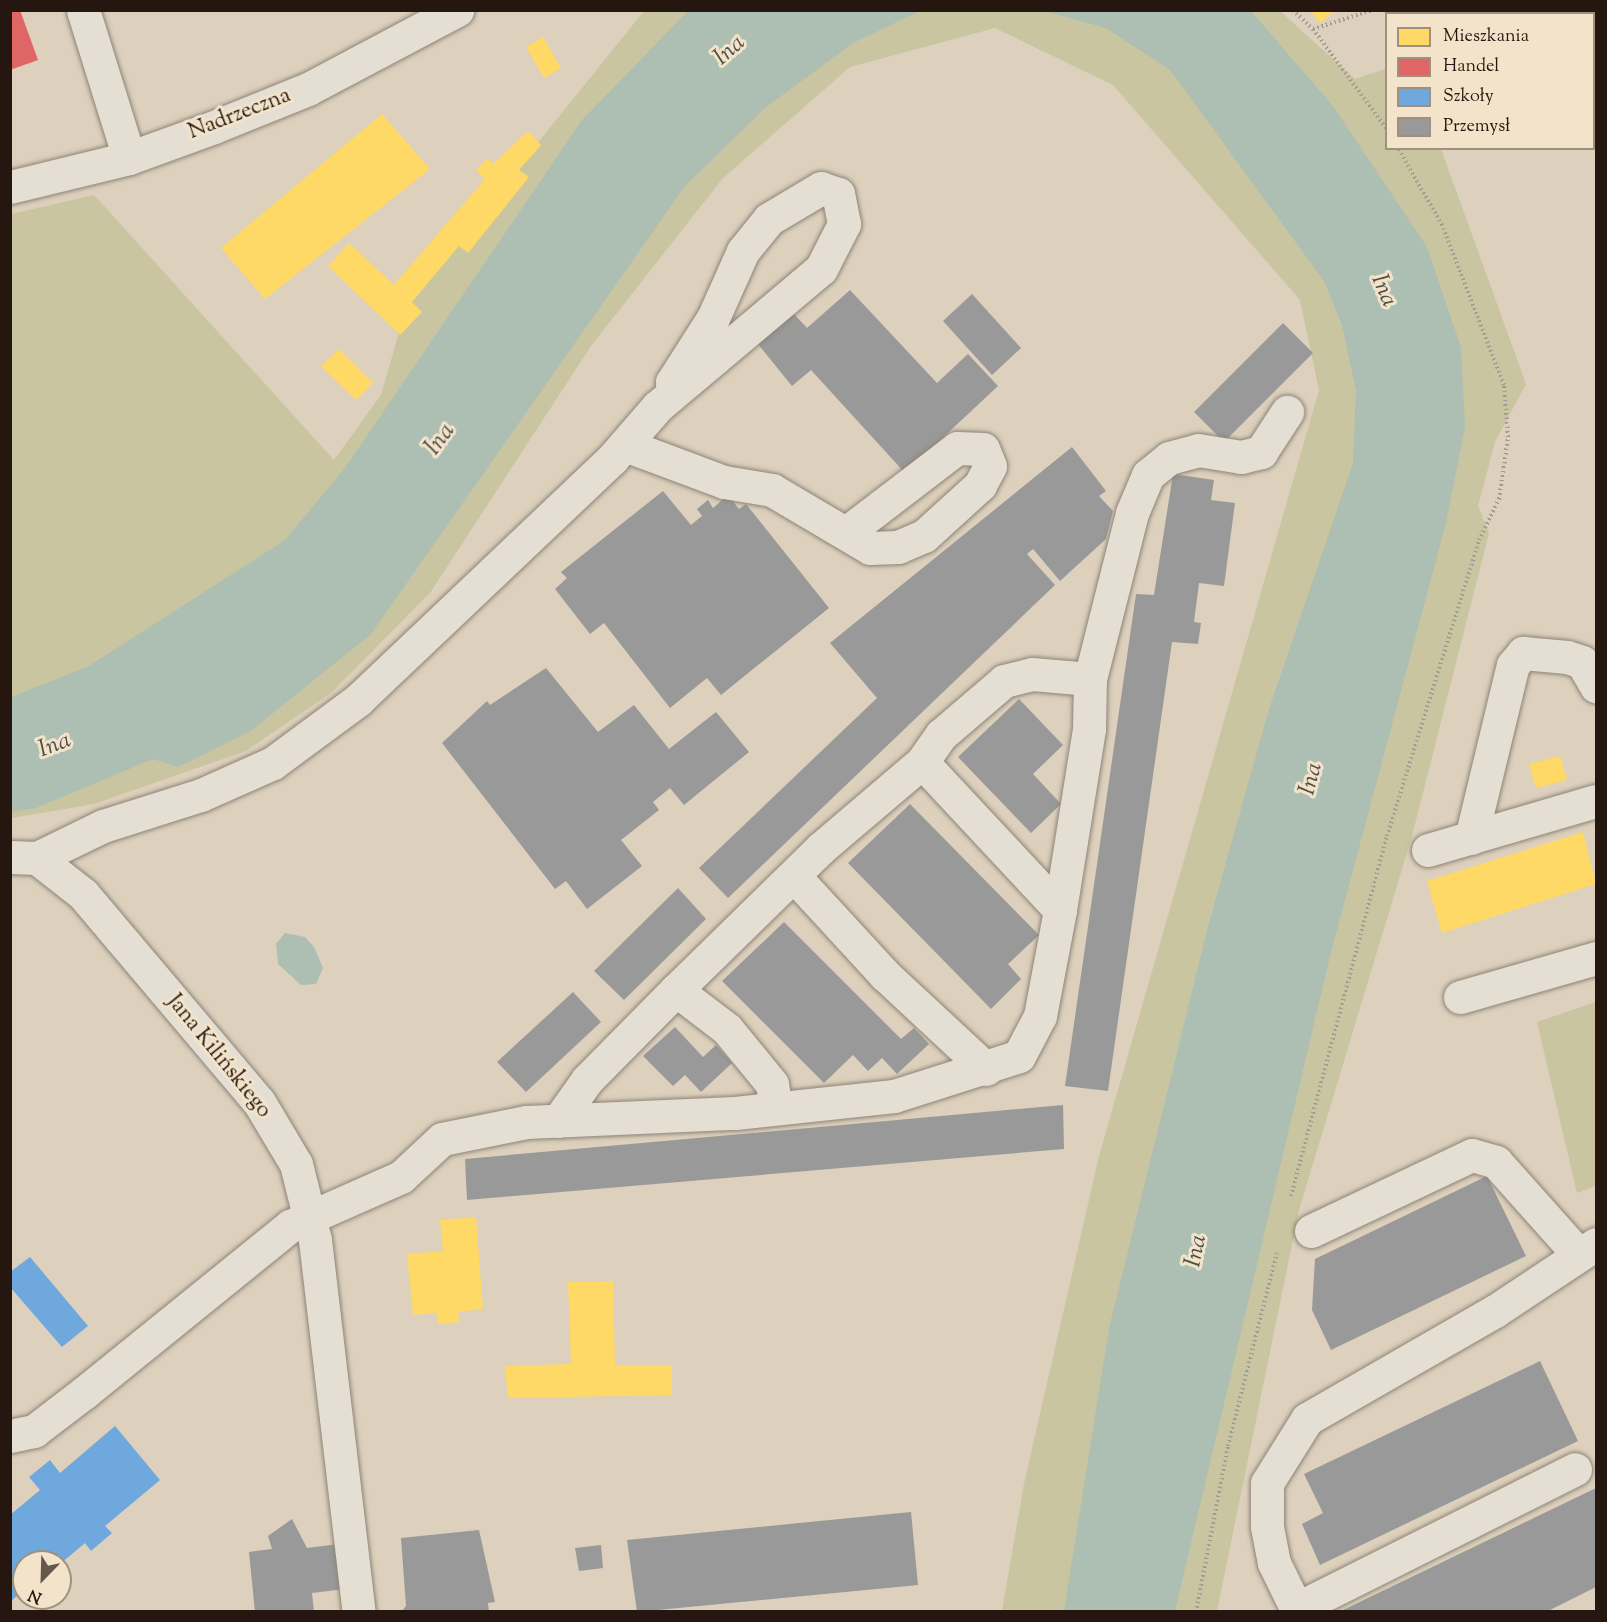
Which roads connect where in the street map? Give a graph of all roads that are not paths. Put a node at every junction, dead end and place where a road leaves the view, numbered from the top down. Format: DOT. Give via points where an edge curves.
graph roads {
  1 [pos="83,10"];
  2 [pos="457,10"];
  3 [pos="129,158"];
  4 [pos="10,187"];
  5 [pos="673,392"];
  6 [pos="1287,412"];
  7 [pos="625,444"];
  8 [pos="846,533"];
  9 [pos="1090,679"];
  10 [pos="1596,686"];
  11 [pos="922,762"];
  12 [pos="1596,801"];
  13 [pos="1471,838"];
  14 [pos="1428,850"];
  15 [pos="24,858"];
  16 [pos="794,876"];
  17 [pos="1060,910"];
  18 [pos="1596,958"];
  19 [pos="676,990"];
  20 [pos="1460,997"];
  21 [pos="986,1069"];
  22 [pos="776,1108"];
  23 [pos="558,1121"];
  24 [pos="311,1214"];
  25 [pos="1311,1231"];
  26 [pos="1587,1249"];
  27 [pos="10,1436"];
  28 [pos="1575,1469"];
  29 [pos="1297,1610"];
  30 [pos="358,1611"];
  1 -- 3 [label="street"];
  2 -- 3 [label="street, Nadrzeczna" via="308,89"];
  3 -- 4 [label="street, Nadrzeczna"];
  5 -- 5 [label="street, Jana Kilińskiego" via="821,269 844,224 838,194 821,188 769,219 743,251 713,318 672,382"];
  5 -- 7 [label="street, Jana Kilińskiego"];
  6 -- 9 [label="street" via="1261,452 1241,457 1198,450 1169,458 1148,475 1132,513"];
  7 -- 8 [label="street" via="724,482 772,490"];
  7 -- 15 [label="street, Jana Kilińskiego" via="358,700 273,763 201,795 103,826"];
  9 -- 11 [label="street" via="1032,674 1004,681 941,735"];
  9 -- 17 [label="street" via="1089,729"];
  10 -- 13 [label="street" via="1582,662 1568,657 1523,653 1513,665"];
  11 -- 16 [label="street"];
  11 -- 17 [label="street"];
  12 -- 13 [label="street"];
  13 -- 14 [label="street"];
  15 -- 24 [label="street, Jana Kilińskiego" via="83,894 259,1102 296,1164"];
  16 -- 19 [label="street"];
  16 -- 21 [label="street" via="885,975"];
  17 -- 21 [label="street" via="1040,1016 1019,1056"];
  18 -- 20 [label="street"];
  19 -- 22 [label="street" via="727,1029 772,1084"];
  19 -- 23 [label="street" via="587,1080"];
  21 -- 22 [label="street" via="894,1096"];
  22 -- 23 [label="street"];
  23 -- 24 [label="street" via="442,1138 401,1177"];
  24 -- 27 [label="street" via="34,1431"];
  24 -- 30 [label="street, Jana Kilińskiego" via="351,1513"];
  25 -- 26 [label="street" via="1472,1155 1496,1162"];
  26 -- 29 [label="street" via="1495,1311 1307,1419 1267,1483 1267,1526 1274,1563"];
  28 -- 29 [label="street"];
}
